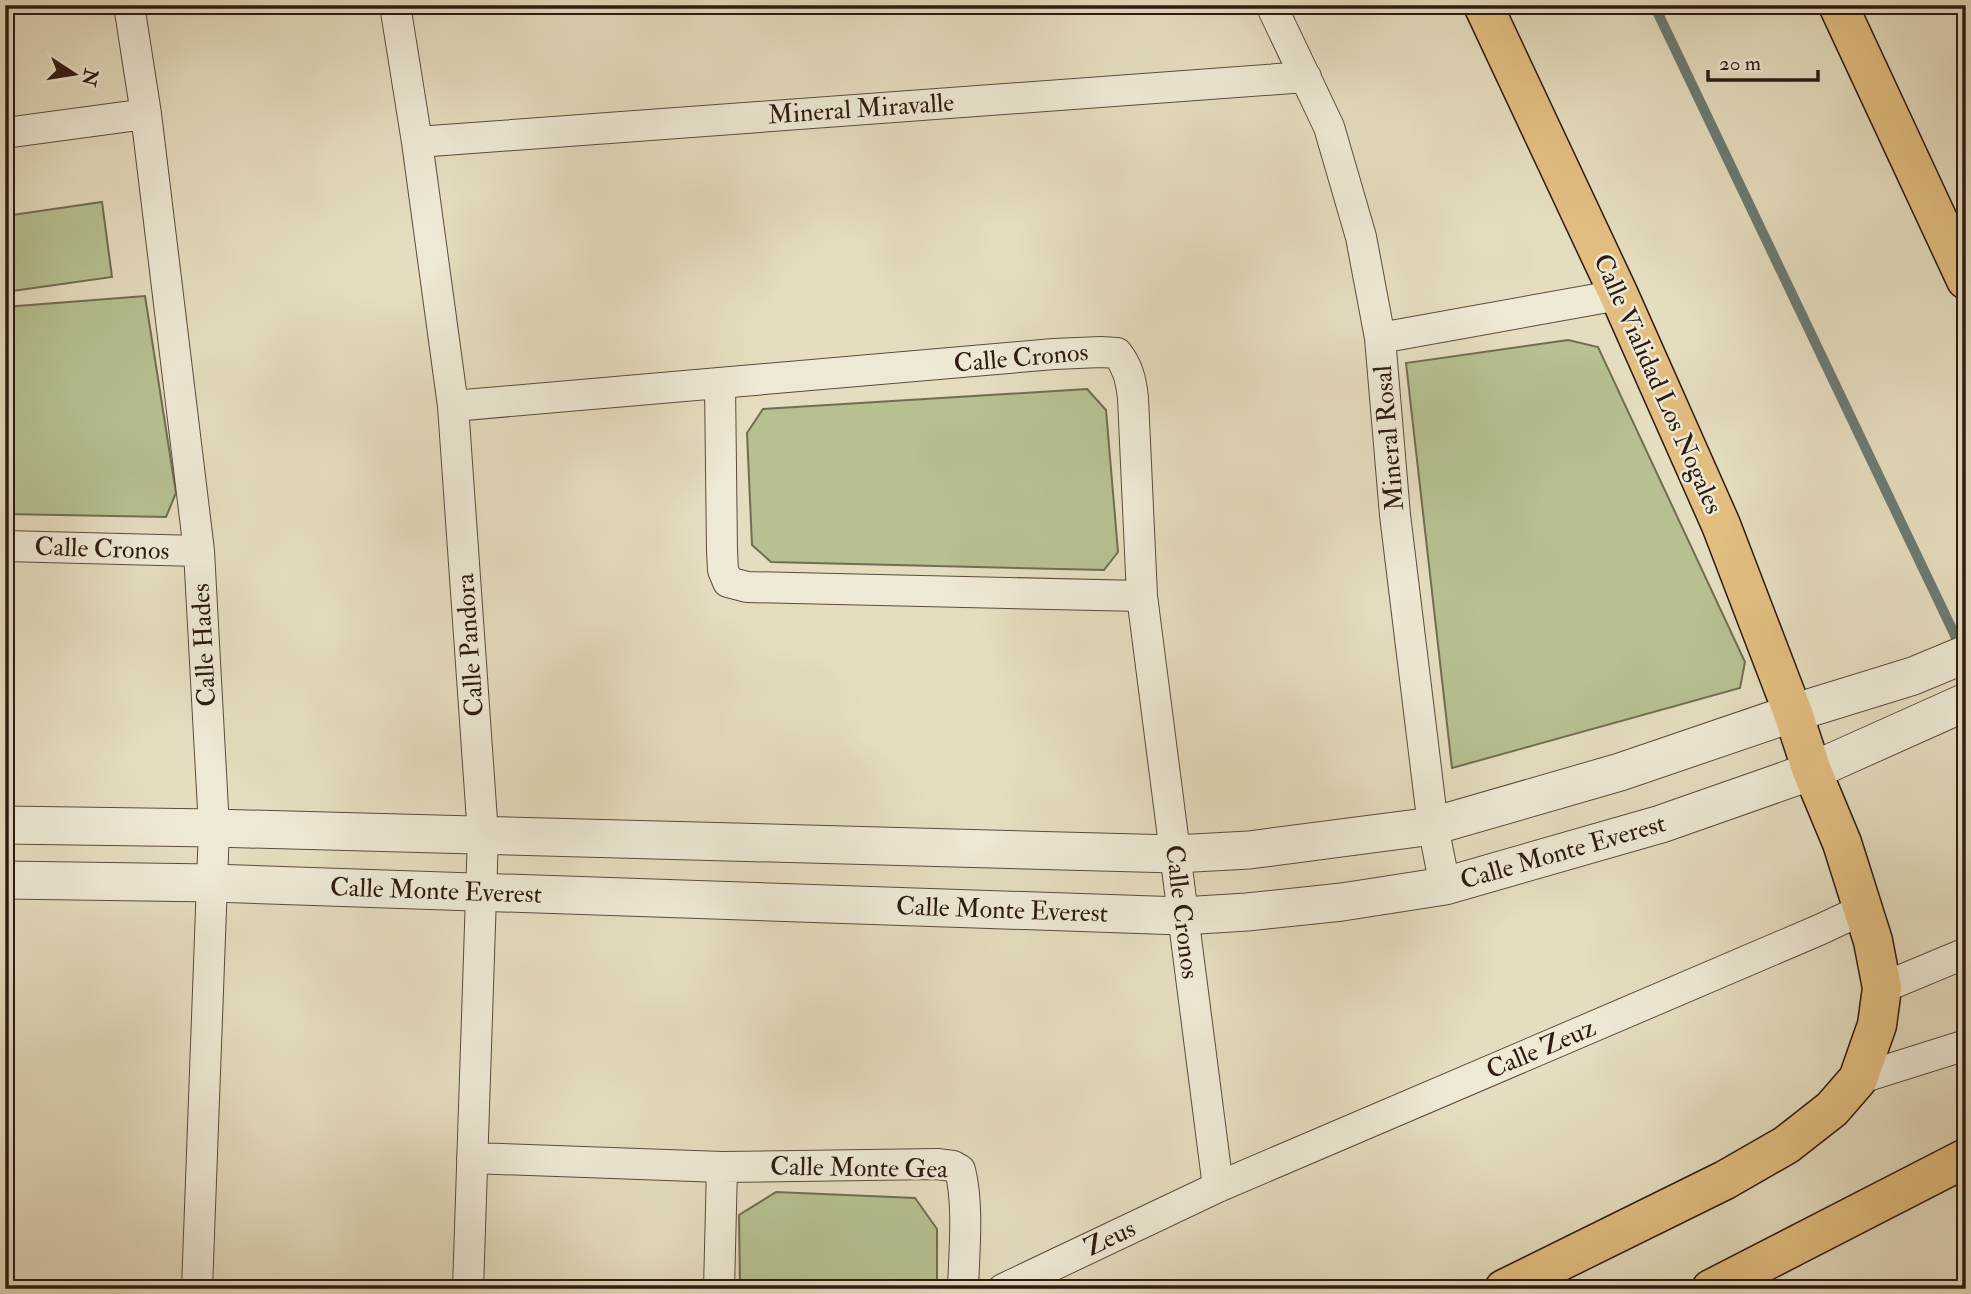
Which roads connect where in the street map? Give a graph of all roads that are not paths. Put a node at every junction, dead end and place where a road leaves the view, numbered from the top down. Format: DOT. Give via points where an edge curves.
graph roads {
  1 [pos="128,5"];
  2 [pos="394,5"];
  3 [pos="1271,5"];
  4 [pos="1483,5"];
  5 [pos="1838,5"];
  6 [pos="1306,77"];
  7 [pos="146,114"];
  8 [pos="5,134"];
  9 [pos="417,142"];
  10 [pos="1966,280"];
  11 [pos="1619,295"];
  12 [pos="1380,338"];
  13 [pos="720,384"];
  14 [pos="453,405"];
  15 [pos="5,546"];
  16 [pos="199,551"];
  17 [pos="1142,596"];
  18 [pos="1966,654"];
  19 [pos="1966,702"];
  20 [pos="1793,713"];
  21 [pos="1812,771"];
  22 [pos="5,825"];
  23 [pos="1433,826"];
  24 [pos="214,828"];
  25 [pos="483,835"];
  26 [pos="1175,854"];
  27 [pos="5,880"];
  28 [pos="212,883"];
  29 [pos="1445,886"];
  30 [pos="482,892"];
  31 [pos="1864,909"];
  32 [pos="1182,916"];
  33 [pos="1966,953"];
  34 [pos="1882,988"];
  35 [pos="1966,1045"];
  36 [pos="1858,1079"];
  37 [pos="472,1158"];
  38 [pos="1966,1158"];
  39 [pos="722,1167"];
  40 [pos="1218,1187"];
  41 [pos="197,1289"];
  42 [pos="468,1289"];
  43 [pos="719,1289"];
  44 [pos="963,1289"];
  45 [pos="1003,1289"];
  46 [pos="1504,1289"];
  47 [pos="1711,1289"];
  1 -- 7 [label="street, Calle Hades"];
  2 -- 9 [label="street, Calle Pandora"];
  3 -- 6 [label="street, Mineral Rosal"];
  4 -- 11 [label="highway, Calle Vialidad Los Nogales"];
  5 -- 10 [label="highway"];
  6 -- 9 [label="street, Mineral Miravalle"];
  6 -- 12 [label="street, Mineral Rosal" via="1343,172"];
  7 -- 8 [label="street"];
  7 -- 16 [label="street, Calle Hades"];
  9 -- 14 [label="street, Calle Pandora"];
  11 -- 12 [label="street"];
  11 -- 20 [label="highway, Calle Vialidad Los Nogales" via="1721,525"];
  12 -- 23 [label="street, Mineral Rosal" via="1395,516"];
  13 -- 14 [label="street, Calle Cronos"];
  13 -- 17 [label="street" via="722,551 728,582 747,587"];
  13 -- 17 [label="street, Calle Cronos" via="1054,354 1117,353 1131,380 1133,398"];
  14 -- 25 [label="street, Calle Pandora"];
  15 -- 16 [label="street, Calle Cronos"];
  16 -- 24 [label="street, Calle Hades"];
  17 -- 26 [label="street, Calle Cronos"];
  18 -- 20 [label="street" via="1913,676"];
  19 -- 21 [label="street, Calle Monte Everest"];
  20 -- 21 [label="highway, Calle Vialidad Los Nogales"];
  20 -- 23 [label="street" via="1620,772"];
  21 -- 29 [label="street, Calle Monte Everest" via="1661,824"];
  21 -- 31 [label="highway, Calle Vialidad Los Nogales"];
  22 -- 24 [label="street"];
  23 -- 26 [label="street" via="1249,850"];
  23 -- 29 [label="street, Mineral Rosal"];
  24 -- 25 [label="street"];
  24 -- 28 [label="street, Calle Hades"];
  25 -- 26 [label="street"];
  25 -- 30 [label="street, Calle Pandora"];
  26 -- 32 [label="street, Calle Cronos"];
  27 -- 28 [label="street, Calle Monte Everest"];
  28 -- 30 [label="street, Calle Monte Everest"];
  28 -- 41 [label="street, Calle Hades"];
  29 -- 32 [label="street, Calle Monte Everest" via="1342,902"];
  30 -- 32 [label="street, Calle Monte Everest"];
  30 -- 37 [label="street, Calle Pandora"];
  31 -- 34 [label="highway, Calle Vialidad Los Nogales"];
  31 -- 40 [label="street, Calle Zeuz"];
  32 -- 40 [label="street, Calle Cronos"];
  33 -- 34 [label="street"];
  34 -- 36 [label="highway, Calle Vialidad Los Nogales" via="1877,1025"];
  35 -- 36 [label="street"];
  36 -- 46 [label="highway" via="1832,1109 1786,1145"];
  37 -- 39 [label="street, Calle Monte Gea"];
  37 -- 42 [label="street, Calle Pandora"];
  38 -- 47 [label="highway"];
  39 -- 43 [label="street"];
  39 -- 44 [label="street, Calle Monte Gea" via="958,1167 965,1201"];
  40 -- 45 [label="street, Zeus"];
}
